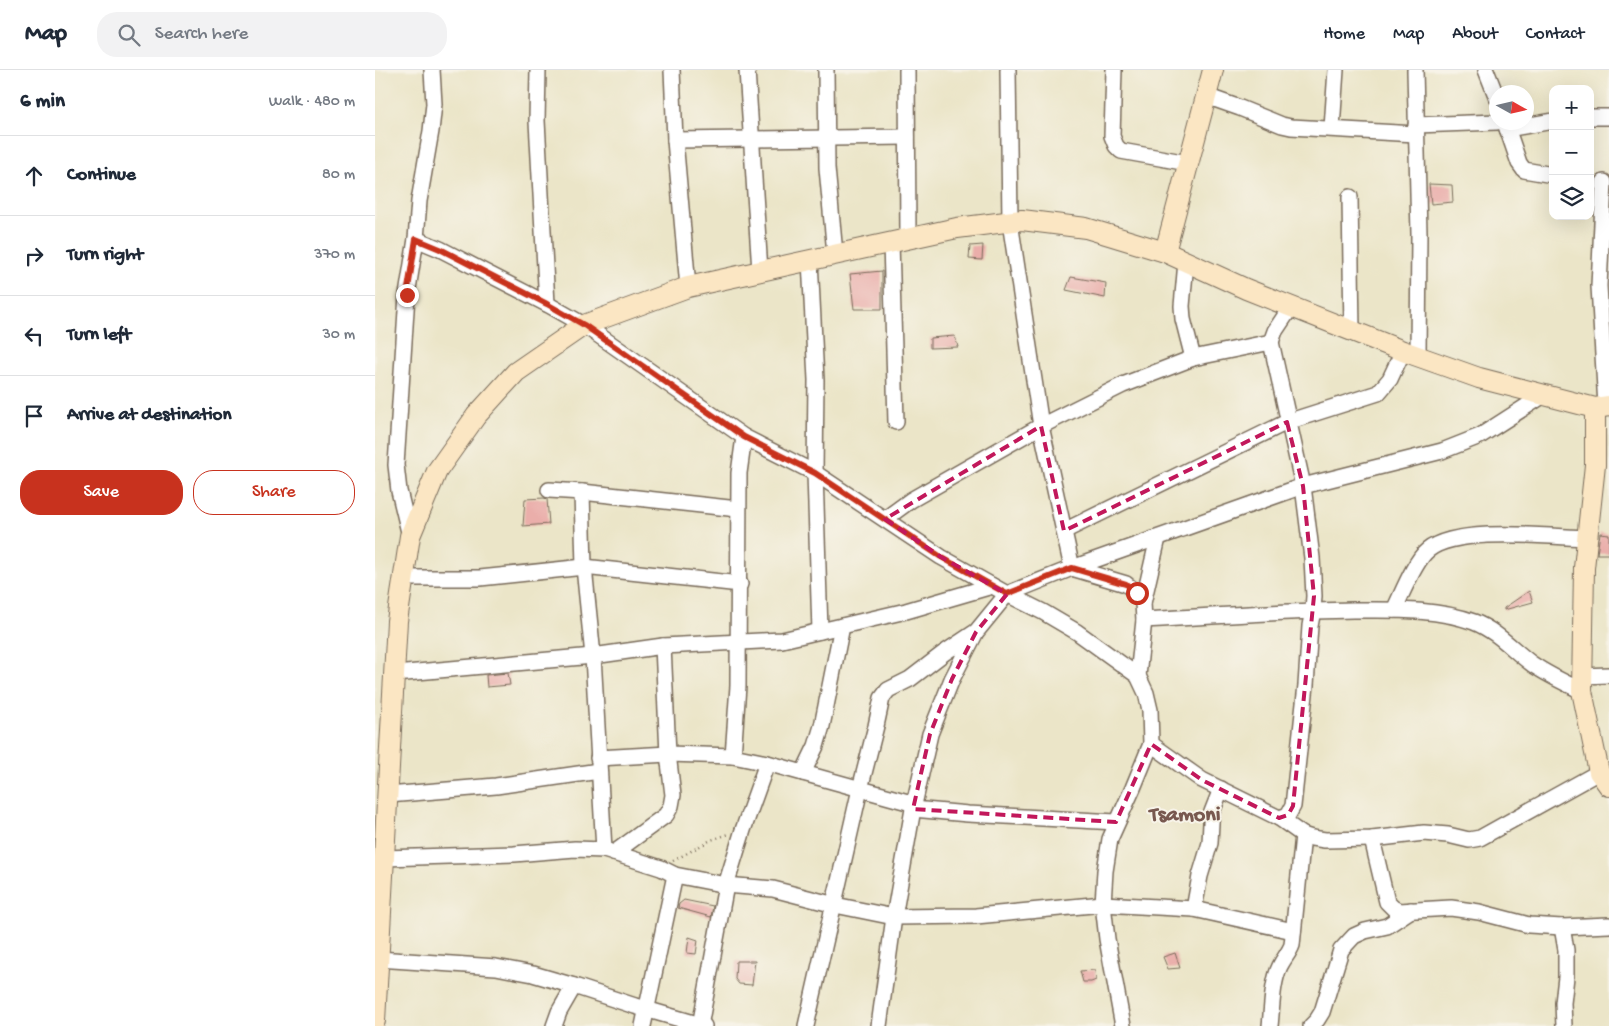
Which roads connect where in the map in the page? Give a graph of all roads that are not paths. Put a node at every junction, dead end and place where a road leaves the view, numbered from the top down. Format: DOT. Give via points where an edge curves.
graph roads {
  1 [pos="432,70"];
  2 [pos="538,70"];
  3 [pos="672,70"];
  4 [pos="747,70"];
  5 [pos="826,70"];
  6 [pos="907,70"];
  7 [pos="1008,70"];
  8 [pos="1114,70"];
  9 [pos="1213,70"];
  10 [pos="1337,70"];
  11 [pos="1415,70"];
  12 [pos="1487,70"];
  13 [pos="1492,85"];
  14 [pos="1206,96"];
  15 [pos="1609,117"];
  16 [pos="1594,118"];
  17 [pos="1549,121"];
  18 [pos="1534,122"];
  19 [pos="1489,125"];
  20 [pos="1332,128"];
  21 [pos="1416,129"];
  22 [pos="1505,130"];
  23 [pos="907,137"];
  24 [pos="827,138"];
  25 [pos="751,139"];
  26 [pos="675,140"];
  27 [pos="1188,163"];
  28 [pos="1549,174"];
  29 [pos="1601,182"];
  30 [pos="1350,197"];
  31 [pos="1010,222"];
  32 [pos="416,239"];
  33 [pos="899,240"];
  34 [pos="1165,252"];
  35 [pos="835,254"];
  36 [pos="810,260"];
  37 [pos="1186,262"];
  38 [pos="761,271"];
  39 [pos="1604,285"];
  40 [pos="688,287"];
  41 [pos="547,304"];
  42 [pos="1291,307"];
  43 [pos="584,325"];
  44 [pos="1352,332"];
  45 [pos="1271,342"];
  46 [pos="1410,353"];
  47 [pos="1193,358"];
  48 [pos="1544,395"];
  49 [pos="1603,407"];
  50 [pos="896,422"];
  51 [pos="1287,422"];
  52 [pos="1041,426"];
  53 [pos="744,437"];
  54 [pos="1602,466"];
  55 [pos="815,473"];
  56 [pos="1303,486"];
  57 [pos="549,490"];
  58 [pos="582,492"];
  59 [pos="738,509"];
  60 [pos="885,519"];
  61 [pos="1063,531"];
  62 [pos="410,536"];
  63 [pos="1158,538"];
  64 [pos="1587,538"];
  65 [pos="584,567"];
  66 [pos="1072,568"];
  67 [pos="405,578"];
  68 [pos="740,584"];
  69 [pos="992,586"];
  70 [pos="1007,594"];
  71 [pos="1143,603"];
  72 [pos="1313,610"];
  73 [pos="1394,610"];
  74 [pos="1144,620"];
  75 [pos="842,626"];
  76 [pos="821,631"];
  77 [pos="976,632"];
  78 [pos="739,642"];
  79 [pos="663,646"];
  80 [pos="593,656"];
  81 [pos="395,674"];
  82 [pos="1609,675"];
  83 [pos="1138,676"];
  84 [pos="1582,684"];
  85 [pos="1151,744"];
  86 [pos="668,754"];
  87 [pos="733,756"];
  88 [pos="767,763"];
  89 [pos="598,764"];
  90 [pos="803,773"];
  91 [pos="1604,778"];
  92 [pos="860,789"];
  93 [pos="1221,789"];
  94 [pos="388,795"];
  95 [pos="914,806"];
  96 [pos="1279,818"];
  97 [pos="1116,822"];
  98 [pos="1303,834"];
  99 [pos="1372,839"];
  100 [pos="609,852"];
  101 [pos="384,858"];
  102 [pos="675,875"];
  103 [pos="726,885"];
  104 [pos="1103,904"];
  105 [pos="835,906"];
  106 [pos="1195,909"];
  107 [pos="1411,910"];
  108 [pos="894,917"];
  109 [pos="1609,924"];
  110 [pos="1562,927"];
  111 [pos="1293,931"];
  112 [pos="378,959"];
  113 [pos="376,982"];
  114 [pos="574,986"];
  115 [pos="646,1010"];
  116 [pos="375,1022"];
  117 [pos="554,1026"];
  118 [pos="643,1026"];
  119 [pos="701,1026"];
  120 [pos="806,1026"];
  121 [pos="879,1026"];
  122 [pos="1123,1026"];
  123 [pos="1270,1026"];
  124 [pos="1311,1026"];
  125 [pos="1564,1026"];
  1 -- 32 [label="street" via="434,104"];
  2 -- 41 [label="street" via="537,121"];
  3 -- 26 [label="street"];
  4 -- 25 [label="street"];
  5 -- 24 [label="street"];
  6 -- 23 [label="street"];
  7 -- 31 [label="street"];
  8 -- 27 [label="street" via="1112,136 1116,146 1121,151"];
  9 -- 14 [label="main road"];
  10 -- 20 [label="street"];
  11 -- 21 [label="street"];
  12 -- 13 [label="street"];
  14 -- 20 [label="street" via="1282,125"];
  14 -- 27 [label="main road"];
  15 -- 16 [label="street"];
  17 -- 18 [label="street"];
  19 -- 21 [label="street"];
  20 -- 21 [label="street"];
  21 -- 46 [label="street" via="1419,234"];
  22 -- 28 [label="street" via="1524,170"];
  23 -- 24 [label="street"];
  23 -- 33 [label="street"];
  24 -- 25 [label="street"];
  24 -- 35 [label="street"];
  25 -- 26 [label="street"];
  25 -- 38 [label="street"];
  26 -- 40 [label="street"];
  27 -- 34 [label="main road"];
  29 -- 39 [label="street"];
  30 -- 44 [label="street"];
  31 -- 33 [label="main road" via="957,228"];
  31 -- 34 [label="main road" via="1022,220 1086,228"];
  31 -- 52 [label="street"];
  32 -- 41 [label="street"];
  32 -- 62 [label="street" via="407,295 397,465 399,491"];
  33 -- 35 [label="main road"];
  33 -- 50 [label="street"];
  34 -- 37 [label="main road"];
  35 -- 36 [label="main road"];
  36 -- 38 [label="main road"];
  36 -- 55 [label="street" via="816,380"];
  37 -- 42 [label="main road"];
  37 -- 47 [label="street" via="1182,306"];
  38 -- 40 [label="main road"];
  39 -- 49 [label="street"];
  40 -- 43 [label="main road"];
  41 -- 43 [label="street"];
  42 -- 44 [label="main road"];
  42 -- 45 [label="street"];
  43 -- 53 [label="street"];
  43 -- 62 [label="main road" via="516,372 476,416 437,471"];
  44 -- 46 [label="main road"];
  45 -- 47 [label="street"];
  45 -- 51 [label="street"];
  46 -- 48 [label="main road" via="1479,378"];
  46 -- 51 [label="street" via="1378,393"];
  47 -- 52 [label="street" via="1123,385"];
  48 -- 49 [label="main road"];
  48 -- 56 [label="street" via="1480,436 1442,451"];
  49 -- 54 [label="main road"];
  51 -- 56 [label="street"];
  51 -- 61 [label="street"];
  52 -- 60 [label="street" via="911,500"];
  52 -- 61 [label="street"];
  53 -- 55 [label="street"];
  53 -- 59 [label="street"];
  54 -- 64 [label="main road"];
  55 -- 60 [label="street"];
  55 -- 76 [label="street"];
  56 -- 63 [label="street"];
  56 -- 72 [label="street" via="1312,558"];
  57 -- 58 [label="street"];
  58 -- 59 [label="street"];
  58 -- 65 [label="street"];
  59 -- 68 [label="street"];
  60 -- 69 [label="street"];
  61 -- 66 [label="street"];
  62 -- 67 [label="main road"];
  63 -- 66 [label="street"];
  63 -- 71 [label="street"];
  64 -- 73 [label="street" via="1472,535 1450,540 1429,548 1420,557"];
  64 -- 84 [label="main road"];
  65 -- 67 [label="street" via="480,578"];
  65 -- 68 [label="street"];
  65 -- 80 [label="street"];
  66 -- 70 [label="street"];
  66 -- 71 [label="street" via="1126,584"];
  67 -- 81 [label="main road" via="397,621"];
  68 -- 78 [label="street"];
  69 -- 70 [label="street"];
  69 -- 75 [label="street"];
  70 -- 77 [label="street"];
  70 -- 83 [label="street" via="1077,632"];
  71 -- 74 [label="street"];
  72 -- 73 [label="street"];
  72 -- 74 [label="street"];
  72 -- 96 [label="street" via="1293,806 1288,815"];
  73 -- 84 [label="street" via="1442,615 1489,628 1551,676"];
  74 -- 83 [label="street"];
  75 -- 76 [label="street"];
  75 -- 90 [label="street" via="822,726"];
  76 -- 78 [label="street" via="783,640"];
  77 -- 92 [label="street" via="881,698"];
  77 -- 95 [label="street" via="952,678 930,734"];
  78 -- 79 [label="street"];
  78 -- 87 [label="street"];
  79 -- 80 [label="street"];
  79 -- 86 [label="street"];
  80 -- 81 [label="street"];
  80 -- 89 [label="street"];
  81 -- 94 [label="main road"];
  82 -- 84 [label="street"];
  83 -- 85 [label="street" via="1150,710"];
  84 -- 91 [label="main road"];
  85 -- 93 [label="street" via="1202,780"];
  85 -- 97 [label="street"];
  86 -- 87 [label="street"];
  86 -- 89 [label="street"];
  86 -- 100 [label="street" via="673,795 666,815"];
  87 -- 88 [label="street"];
  88 -- 90 [label="street"];
  88 -- 103 [label="street"];
  89 -- 94 [label="street" via="497,786"];
  89 -- 100 [label="street"];
  90 -- 92 [label="street"];
  91 -- 99 [label="street" via="1480,838 1469,840 1425,833"];
  92 -- 95 [label="street"];
  92 -- 105 [label="street"];
  93 -- 96 [label="street"];
  93 -- 106 [label="street" via="1213,812 1210,843"];
  94 -- 101 [label="main road"];
  95 -- 97 [label="street" via="967,814"];
  95 -- 108 [label="street"];
  96 -- 98 [label="street"];
  97 -- 104 [label="street" via="1109,838"];
  98 -- 99 [label="street" via="1325,840"];
  98 -- 111 [label="street"];
  99 -- 107 [label="street" via="1387,902 1393,908"];
  100 -- 101 [label="street" via="575,849"];
  100 -- 102 [label="street"];
  101 -- 112 [label="main road"];
  102 -- 103 [label="street"];
  102 -- 115 [label="street"];
  103 -- 105 [label="street" via="773,889"];
  103 -- 119 [label="street"];
  104 -- 106 [label="street"];
  104 -- 108 [label="street" via="976,916"];
  104 -- 122 [label="street"];
  105 -- 108 [label="street"];
  105 -- 120 [label="street"];
  106 -- 111 [label="street"];
  107 -- 110 [label="street" via="1451,908 1529,925"];
  107 -- 124 [label="street" via="1387,926 1354,936 1341,950 1322,1012"];
  108 -- 121 [label="street"];
  109 -- 110 [label="street"];
  110 -- 125 [label="street" via="1566,950"];
  111 -- 123 [label="street" via="1289,955 1280,966 1277,978"];
  112 -- 113 [label="main road"];
  112 -- 114 [label="street" via="496,967"];
  113 -- 116 [label="main road"];
  114 -- 115 [label="street"];
  114 -- 117 [label="street"];
  115 -- 118 [label="street"];
  115 -- 119 [label="street"];
}
